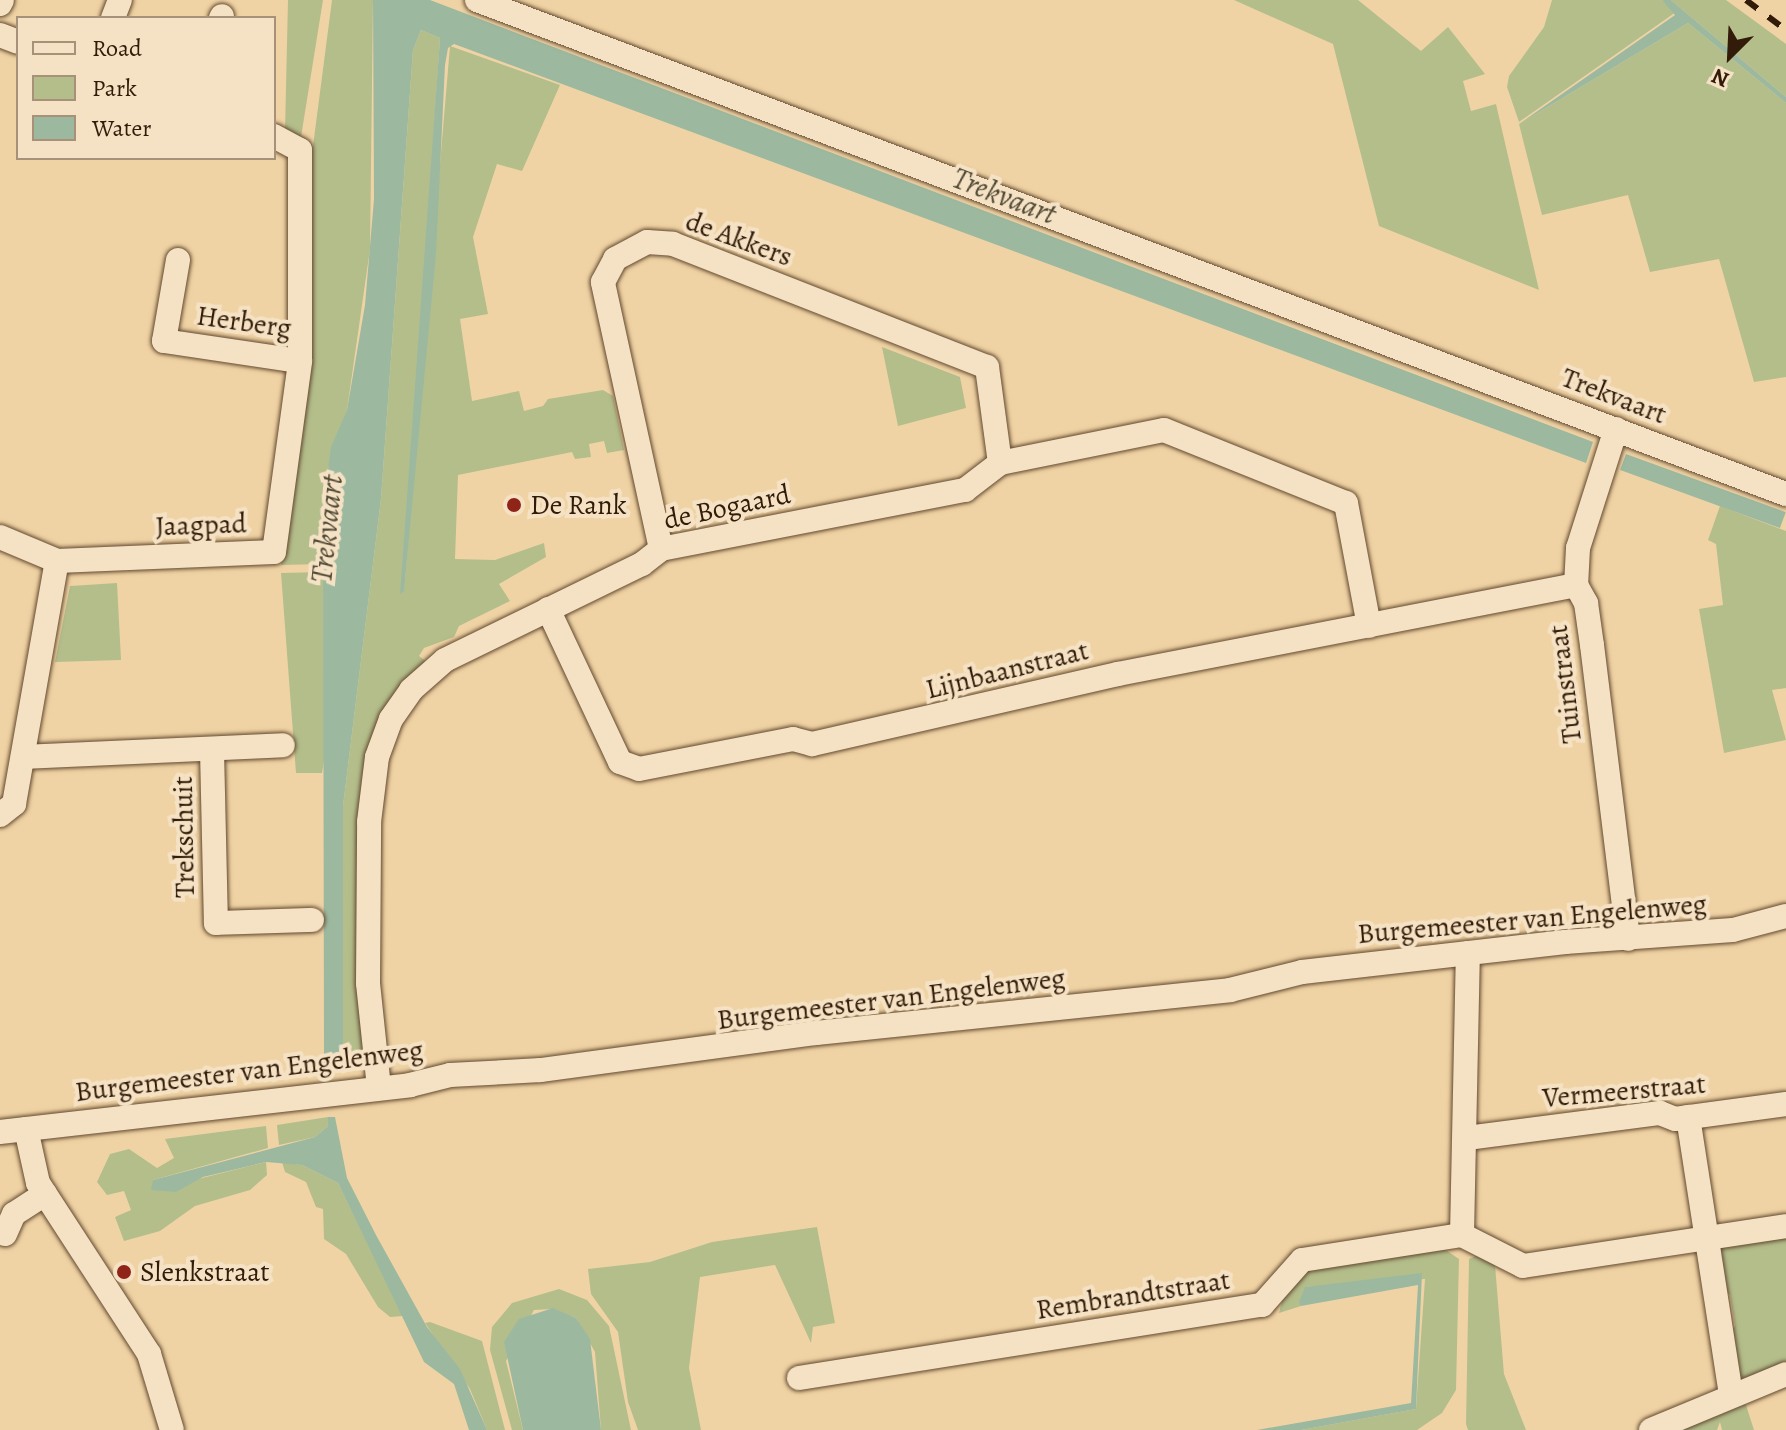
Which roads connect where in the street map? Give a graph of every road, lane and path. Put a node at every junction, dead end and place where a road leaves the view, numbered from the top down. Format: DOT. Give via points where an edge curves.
graph roads {
  1 [pos="477,0"];
  2 [pos="276,137"];
  3 [pos="178,260"];
  4 [pos="300,361"];
  5 [pos="1616,429"];
  6 [pos="1000,463"];
  7 [pos="1786,494"];
  8 [pos="0,537"];
  9 [pos="661,549"];
  10 [pos="57,561"];
  11 [pos="1576,585"];
  12 [pos="548,609"];
  13 [pos="1369,626"];
  14 [pos="283,745"];
  15 [pos="212,750"];
  16 [pos="23,757"];
  17 [pos="0,815"];
  18 [pos="1786,917"];
  19 [pos="312,920"];
  20 [pos="1628,939"];
  21 [pos="1468,953"];
  22 [pos="379,1088"];
  23 [pos="1786,1104"];
  24 [pos="1688,1117"];
  25 [pos="26,1129"];
  26 [pos="0,1132"];
  27 [pos="1467,1138"];
  28 [pos="45,1194"];
  29 [pos="1786,1226"];
  30 [pos="5,1234"];
  31 [pos="1462,1235"];
  32 [pos="1704,1237"];
  33 [pos="1786,1374"];
  34 [pos="799,1378"];
  35 [pos="1731,1395"];
  36 [pos="172,1430"];
  37 [pos="1651,1430"];
  1 -- 5 [label="street, Trekvaart"];
  2 -- 4 [label="street, Jaagpad" via="300,150"];
  3 -- 4 [label="street, Herberg" via="164,341"];
  4 -- 10 [label="street, Jaagpad" via="274,552"];
  5 -- 7 [label="street, Trekvaart"];
  5 -- 11 [label="street, Tuinstraat" via="1578,548"];
  6 -- 9 [label="street, de Bogaard" via="965,490"];
  6 -- 9 [label="street, de Akkers" via="987,367 673,244 647,242 615,259 603,282"];
  6 -- 13 [label="street, de Bogaard" via="1164,430 1346,503"];
  8 -- 10 [label="street"];
  9 -- 12 [label="street, de Bogaard"];
  10 -- 16 [label="street"];
  11 -- 13 [label="street, Lijnbaanstraat"];
  11 -- 20 [label="street, Tuinstraat" via="1586,603"];
  12 -- 13 [label="street, Lijnbaanstraat" via="620,762 639,769 793,739 812,744 1118,674"];
  12 -- 22 [label="street, de Bogaard" via="445,660 406,697 383,736 374,776 369,870 368,983"];
  14 -- 15 [label="street, Trekschuit"];
  15 -- 16 [label="street, Trekschuit"];
  15 -- 19 [label="street, Trekschuit" via="216,923"];
  16 -- 17 [label="street" via="14,804"];
  18 -- 20 [label="street, Burgemeester van Engelenweg" via="1733,930"];
  20 -- 21 [label="street, Burgemeester van Engelenweg"];
  21 -- 22 [label="street, Burgemeester van Engelenweg" via="1278,975 1230,990 816,1033 541,1070 450,1075"];
  21 -- 27 [label="street"];
  22 -- 25 [label="street, Burgemeester van Engelenweg"];
  23 -- 24 [label="street, Vermeerstraat"];
  24 -- 27 [label="street, Vermeerstraat" via="1660,1113"];
  24 -- 32 [label="street"];
  25 -- 26 [label="street, Burgemeester van Engelenweg"];
  25 -- 28 [label="street" via="32,1168"];
  27 -- 31 [label="street"];
  28 -- 30 [label="street" via="14,1214"];
  28 -- 36 [label="street" via="149,1354"];
  29 -- 32 [label="street"];
  31 -- 32 [label="street" via="1523,1266"];
  31 -- 34 [label="street, Rembrandtstraat" via="1302,1260 1262,1305 1254,1307"];
  32 -- 35 [label="street"];
  33 -- 35 [label="street"];
  35 -- 37 [label="street"];
}
